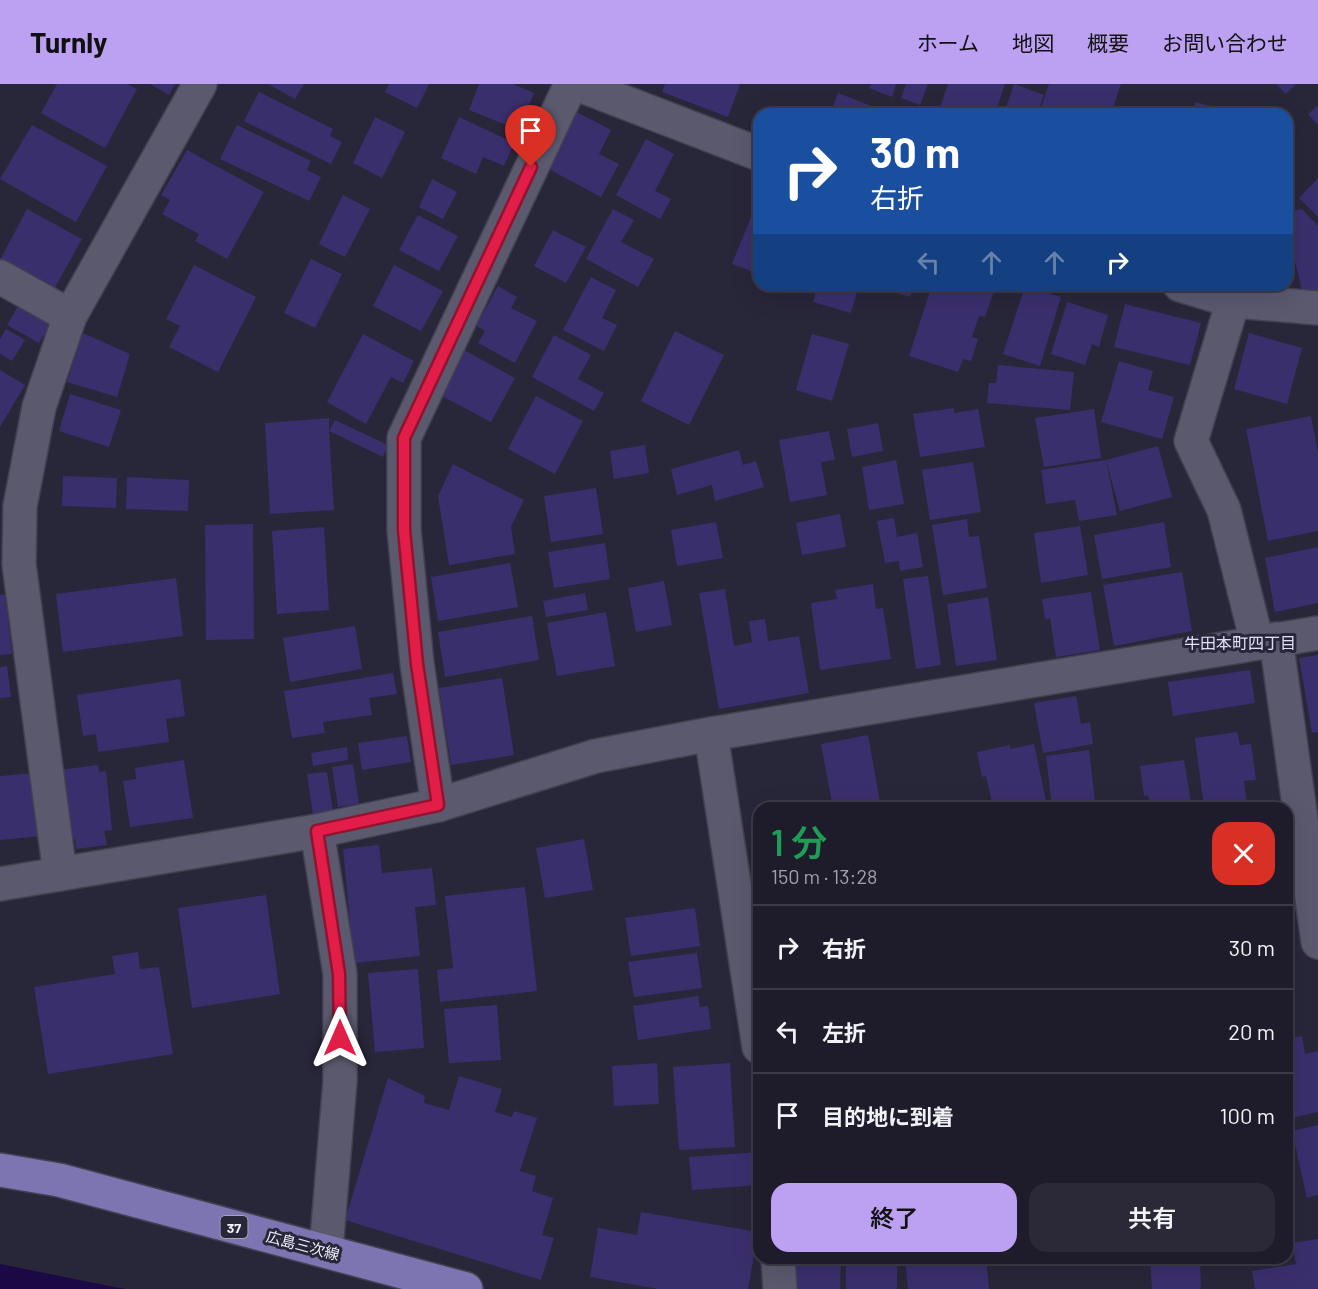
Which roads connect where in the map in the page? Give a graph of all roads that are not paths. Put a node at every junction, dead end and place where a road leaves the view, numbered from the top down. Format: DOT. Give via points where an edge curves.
graph roads {
  1 [pos="200,84"];
  2 [pos="571,84"];
  3 [pos="577,84"];
  4 [pos="753,152"];
  5 [pos="0,277"];
  6 [pos="1199,291"];
  7 [pos="1233,302"];
  8 [pos="1318,308"];
  9 [pos="70,316"];
  10 [pos="10,565"];
  11 [pos="1318,633"];
  12 [pos="1267,641"];
  13 [pos="711,734"];
  14 [pos="438,805"];
  15 [pos="317,831"];
  16 [pos="60,874"];
  17 [pos="0,884"];
  18 [pos="1318,942"];
  19 [pos="753,1008"];
  20 [pos="0,1170"];
  21 [pos="326,1251"];
  22 [pos="778,1264"];
  23 [pos="466,1289"];
  24 [pos="780,1289"];
  1 -- 9 [label="street"];
  2 -- 14 [label="street" via="404,438 404,530 417,664"];
  3 -- 4 [label="street"];
  5 -- 9 [label="street"];
  6 -- 7 [label="street"];
  7 -- 8 [label="street"];
  7 -- 12 [label="street" via="1191,441 1224,510"];
  9 -- 10 [label="street" via="39,407"];
  10 -- 16 [label="street"];
  11 -- 12 [label="street"];
  12 -- 13 [label="street"];
  12 -- 18 [label="street"];
  13 -- 14 [label="street" via="596,756"];
  13 -- 19 [label="street"];
  14 -- 15 [label="street"];
  15 -- 16 [label="street"];
  15 -- 21 [label="street" via="339,974 340,1081"];
  16 -- 17 [label="street"];
  20 -- 21 [label="main road, 広島三次線 / 37" via="60,1180"];
  21 -- 23 [label="main road, 広島三次線 / 37"];
  22 -- 24 [label="street"];
}
